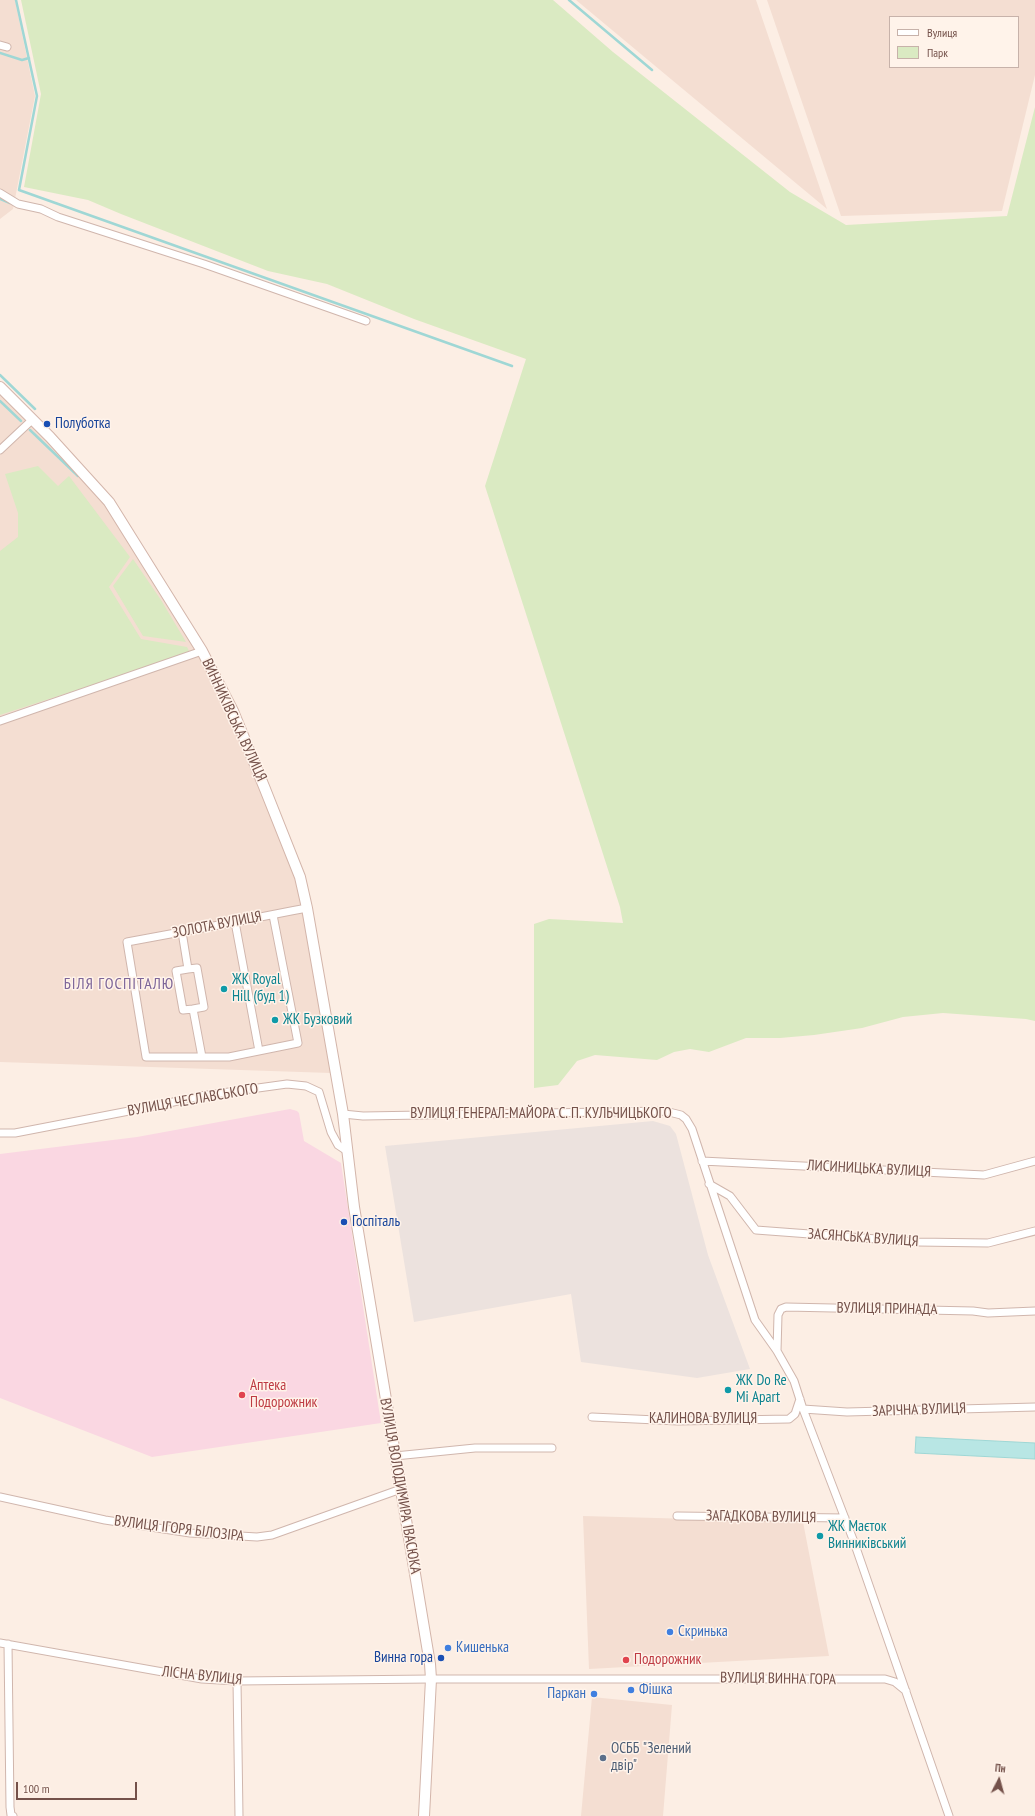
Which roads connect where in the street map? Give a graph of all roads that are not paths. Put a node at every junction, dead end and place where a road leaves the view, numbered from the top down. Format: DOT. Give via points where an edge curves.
graph roads {
  1 [pos="0,193"];
  2 [pos="366,321"];
  3 [pos="0,387"];
  4 [pos="33,419"];
  5 [pos="0,450"];
  6 [pos="202,651"];
  7 [pos="0,721"];
  8 [pos="307,908"];
  9 [pos="273,915"];
  10 [pos="235,922"];
  11 [pos="182,932"];
  12 [pos="188,969"];
  13 [pos="193,1009"];
  14 [pos="259,1051"];
  15 [pos="202,1057"];
  16 [pos="343,1114"];
  17 [pos="0,1133"];
  18 [pos="347,1154"];
  19 [pos="702,1161"];
  20 [pos="1035,1161"];
  21 [pos="709,1184"];
  22 [pos="1035,1231"];
  23 [pos="1035,1311"];
  24 [pos="777,1351"];
  25 [pos="800,1398"];
  26 [pos="1035,1407"];
  27 [pos="803,1409"];
  28 [pos="592,1416"];
  29 [pos="552,1448"];
  30 [pos="395,1456"];
  31 [pos="401,1489"];
  32 [pos="0,1497"];
  33 [pos="677,1516"];
  34 [pos="845,1518"];
  35 [pos="0,1642"];
  36 [pos="8,1644"];
  37 [pos="431,1678"];
  38 [pos="237,1681"];
  39 [pos="906,1691"];
  40 [pos="13,1816"];
  41 [pos="239,1816"];
  42 [pos="424,1816"];
  43 [pos="949,1816"];
  1 -- 2 [label="street" via="18,204 41,209 58,217 204,264"];
  3 -- 4 [label="main road, ВИННИКІВСЬКА ВУЛИЦЯ"];
  4 -- 5 [label="street"];
  4 -- 6 [label="main road, ВИННИКІВСЬКА ВУЛИЦЯ" via="109,502"];
  6 -- 7 [label="street"];
  6 -- 8 [label="main road, ВИННИКІВСЬКА ВУЛИЦЯ" via="233,711 300,877"];
  8 -- 9 [label="street, ЗОЛОТА ВУЛИЦЯ"];
  8 -- 16 [label="main road, ВИННИКІВСЬКА ВУЛИЦЯ"];
  9 -- 10 [label="street, ЗОЛОТА ВУЛИЦЯ"];
  9 -- 14 [label="street" via="298,1043"];
  10 -- 11 [label="street, ЗОЛОТА ВУЛИЦЯ"];
  10 -- 14 [label="street"];
  11 -- 12 [label="street"];
  11 -- 15 [label="street, ЗОЛОТА ВУЛИЦЯ" via="126,942 146,1057"];
  12 -- 13 [label="street" via="197,968 204,1007"];
  12 -- 13 [label="street" via="176,971 183,1010"];
  13 -- 15 [label="street"];
  14 -- 15 [label="street" via="229,1057"];
  16 -- 18 [label="main road, ВУЛИЦЯ ВОЛОДИМИРА ІВАСЮКА"];
  16 -- 19 [label="street, ВУЛИЦЯ ГЕНЕРАЛ-МАЙОРА С. П. КУЛЬЧИЦЬКОГО" via="363,1116 673,1112 686,1119 692,1129"];
  17 -- 18 [label="street, ВУЛИЦЯ ЧЕСЛАВСЬКОГО" via="23,1132 200,1096 287,1084 306,1086 319,1092 331,1132"];
  18 -- 30 [label="main road, ВУЛИЦЯ ВОЛОДИМИРА ІВАСЮКА"];
  19 -- 20 [label="street, ЛИСИНИЦЬКА ВУЛИЦЯ" via="984,1175"];
  19 -- 21 [label="street, ВУЛИЦЯ ГЕНЕРАЛ-МАЙОРА С. П. КУЛЬЧИЦЬКОГО"];
  21 -- 22 [label="street, ЗАСЯНСЬКА ВУЛИЦЯ" via="730,1196 756,1230 916,1242 988,1243"];
  21 -- 24 [label="street, ВУЛИЦЯ ГЕНЕРАЛ-МАЙОРА С. П. КУЛЬЧИЦЬКОГО" via="755,1320"];
  23 -- 24 [label="street, ВУЛИЦЯ ПРИНАДА" via="988,1313 786,1307 781,1309 778,1315"];
  24 -- 25 [label="street, ВУЛИЦЯ ГЕНЕРАЛ-МАЙОРА С. П. КУЛЬЧИЦЬКОГО" via="794,1381"];
  25 -- 27 [label="street, ВУЛИЦЯ ГЕНЕРАЛ-МАЙОРА С. П. КУЛЬЧИЦЬКОГО"];
  25 -- 28 [label="street, КАЛИНОВА ВУЛИЦЯ" via="795,1414 784,1420 678,1421"];
  26 -- 27 [label="street, ЗАРІЧНА ВУЛИЦЯ" via="847,1412"];
  27 -- 34 [label="street, ВУЛИЦЯ ГЕНЕРАЛ-МАЙОРА С. П. КУЛЬЧИЦЬКОГО"];
  29 -- 30 [label="street" via="475,1448"];
  30 -- 31 [label="main road, ВУЛИЦЯ ВОЛОДИМИРА ІВАСЮКА"];
  31 -- 32 [label="street, ВУЛИЦЯ ІГОРЯ БІЛОЗІРА" via="272,1535 257,1537 190,1533 105,1520"];
  31 -- 37 [label="main road, ВУЛИЦЯ ВОЛОДИМИРА ІВАСЮКА"];
  33 -- 34 [label="street, ЗАГАДКОВА ВУЛИЦЯ"];
  34 -- 39 [label="street, ВУЛИЦЯ ГЕНЕРАЛ-МАЙОРА С. П. КУЛЬЧИЦЬКОГО"];
  35 -- 36 [label="street, ЛІСНА ВУЛИЦЯ"];
  36 -- 38 [label="street, ЛІСНА ВУЛИЦЯ" via="202,1679"];
  36 -- 40 [label="street" via="10,1807"];
  37 -- 38 [label="street, ЛІСНА ВУЛИЦЯ"];
  37 -- 39 [label="street, ВУЛИЦЯ ВИННА ГОРА" via="884,1679 895,1682"];
  37 -- 42 [label="main road, ВУЛИЦЯ ВОЛОДИМИРА ІВАСЮКА"];
  38 -- 41 [label="street"];
  39 -- 43 [label="street, ВУЛИЦЯ ГЕНЕРАЛ-МАЙОРА С. П. КУЛЬЧИЦЬКОГО"];
}
